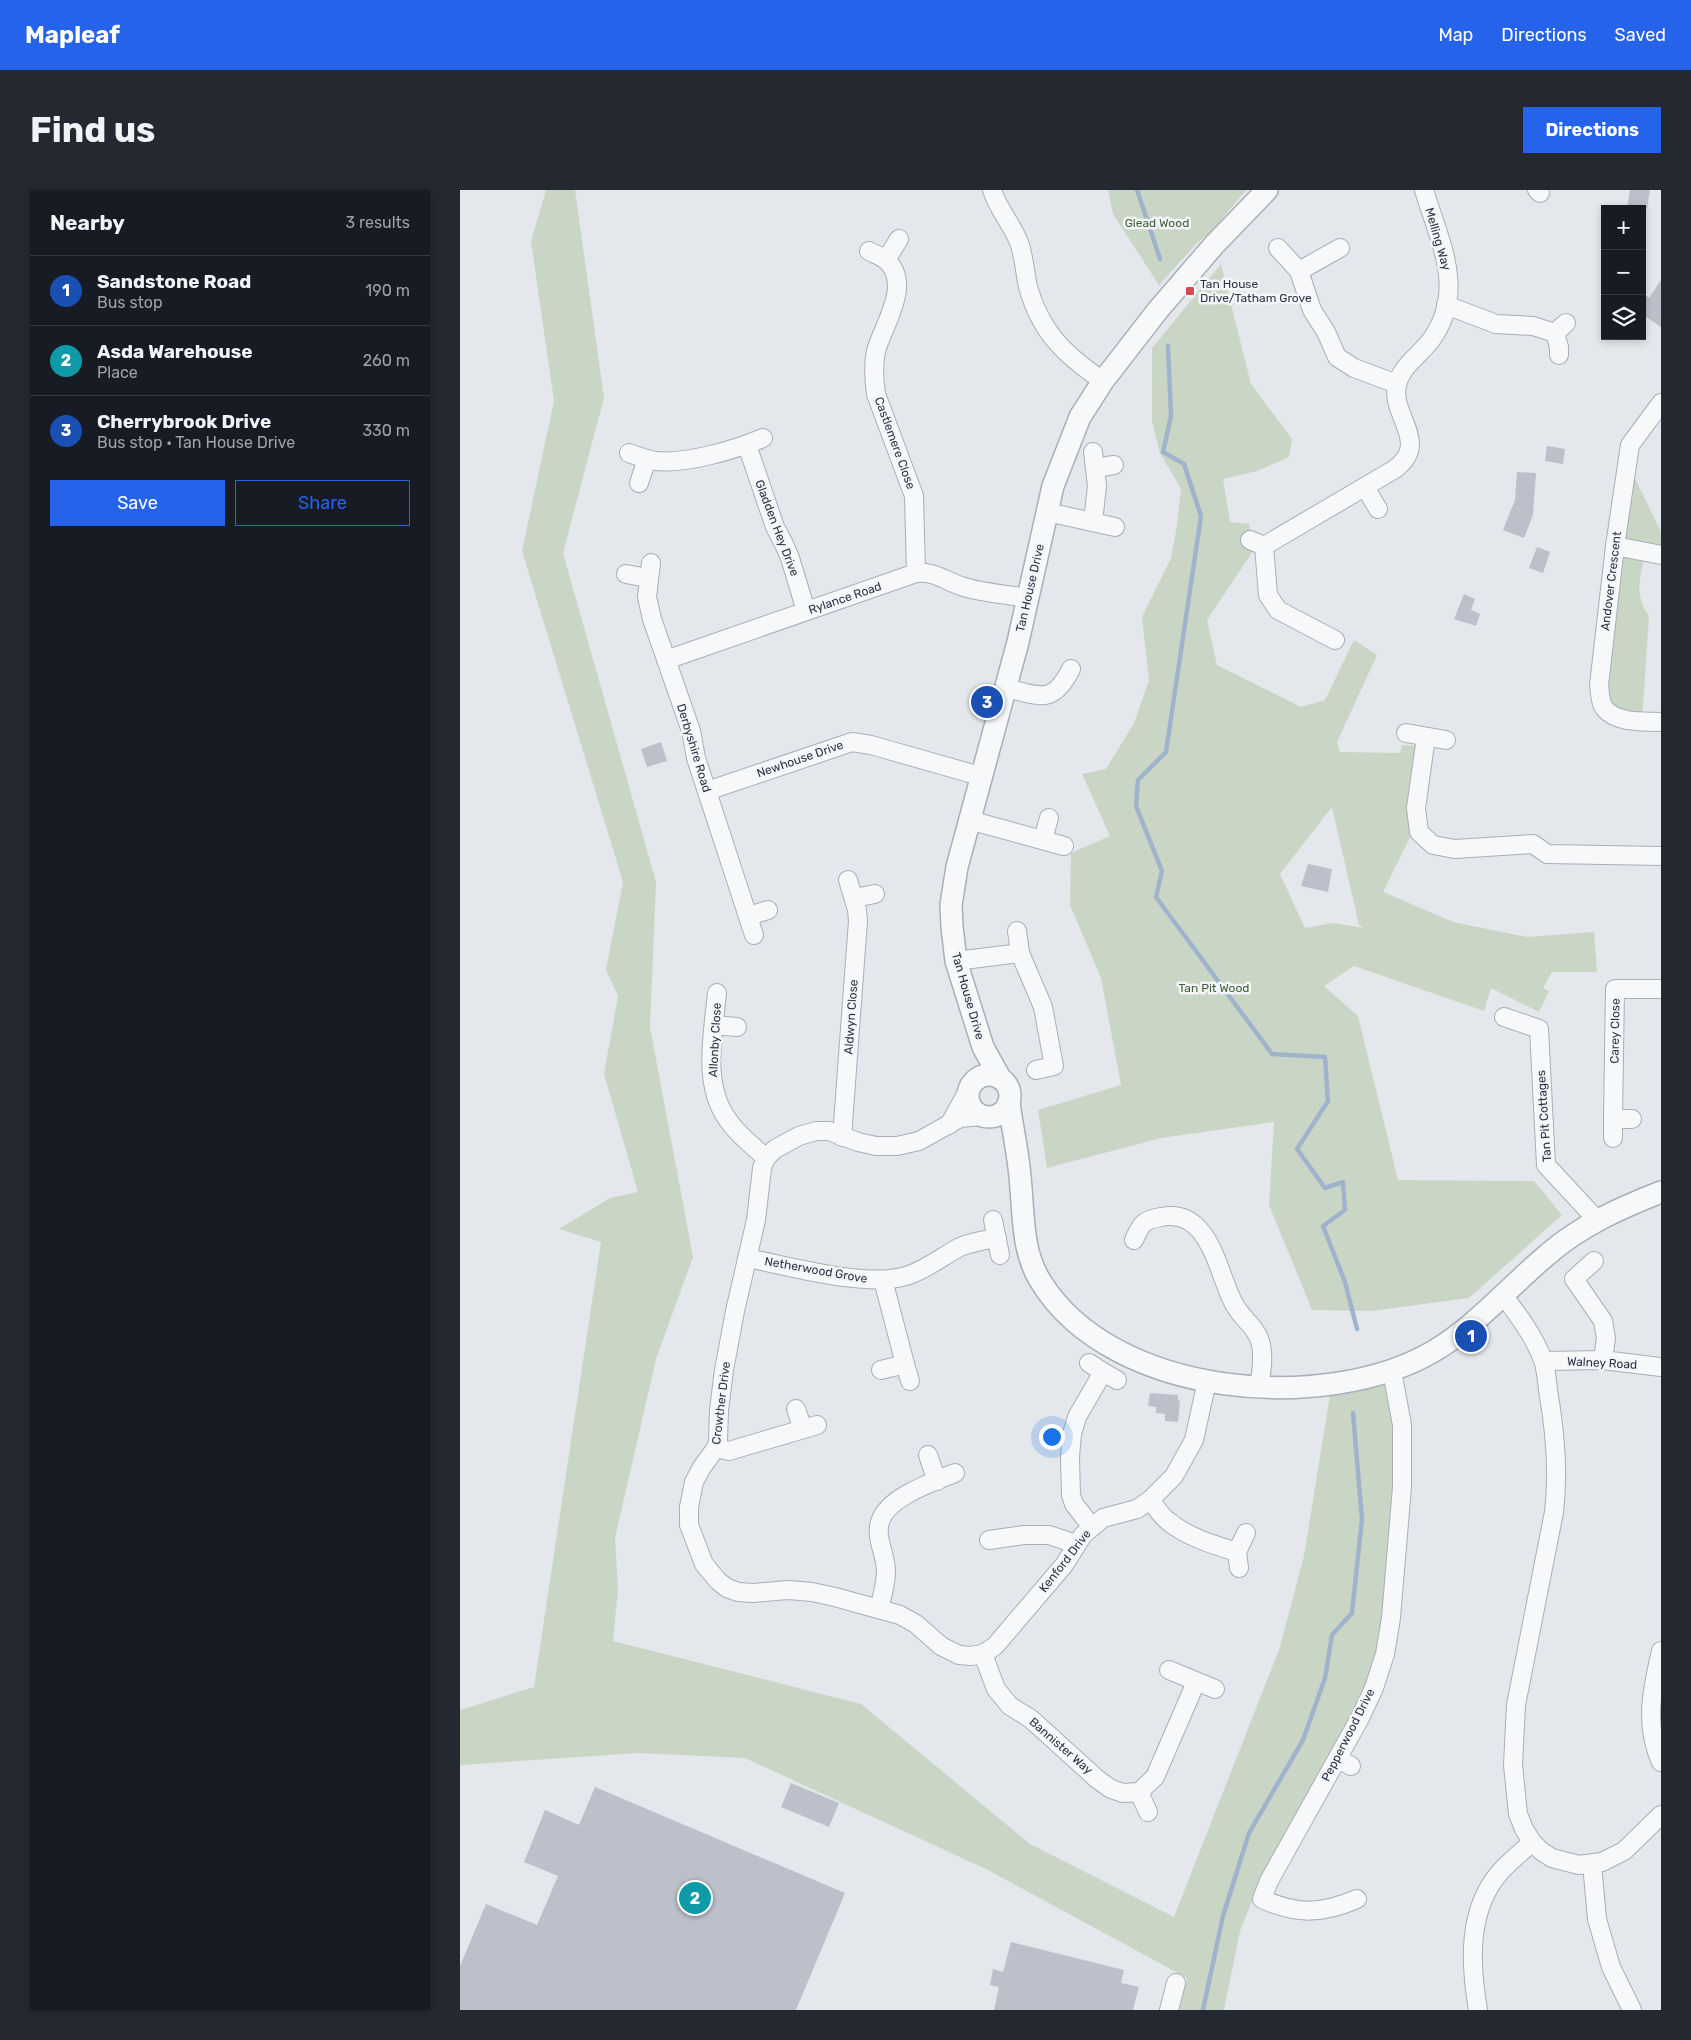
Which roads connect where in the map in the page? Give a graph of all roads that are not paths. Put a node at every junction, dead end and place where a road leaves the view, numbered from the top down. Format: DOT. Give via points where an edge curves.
graph roads {
  1 [pos="992,190"];
  2 [pos="1267,190"];
  3 [pos="1429,191"];
  4 [pos="899,240"];
  5 [pos="1278,248"];
  6 [pos="1340,248"];
  7 [pos="869,251"];
  8 [pos="886,260"];
  9 [pos="1299,271"];
  10 [pos="1446,305"];
  11 [pos="1560,355"];
  12 [pos="1103,381"];
  13 [pos="1397,384"];
  14 [pos="1661,403"];
  15 [pos="763,438"];
  16 [pos="746,445"];
  17 [pos="629,453"];
  18 [pos="647,459"];
  19 [pos="1114,465"];
  20 [pos="639,483"];
  21 [pos="1366,487"];
  22 [pos="1378,509"];
  23 [pos="1047,512"];
  24 [pos="1093,522"];
  25 [pos="1115,526"];
  26 [pos="1615,546"];
  27 [pos="1661,555"];
  28 [pos="626,574"];
  29 [pos="916,574"];
  30 [pos="1027,598"];
  31 [pos="806,611"];
  32 [pos="1336,640"];
  33 [pos="666,660"];
  34 [pos="1071,669"];
  35 [pos="1006,688"];
  36 [pos="1661,722"];
  37 [pos="1406,733"];
  38 [pos="1426,737"];
  39 [pos="1446,740"];
  40 [pos="980,776"];
  41 [pos="707,791"];
  42 [pos="1049,818"];
  43 [pos="969,820"];
  44 [pos="1043,839"];
  45 [pos="1064,846"];
  46 [pos="1661,856"];
  47 [pos="848,880"];
  48 [pos="875,894"];
  49 [pos="854,898"];
  50 [pos="768,910"];
  51 [pos="749,916"];
  52 [pos="1017,931"];
  53 [pos="754,936"];
  54 [pos="1020,953"];
  55 [pos="956,961"];
  56 [pos="1661,989"];
  57 [pos="717,993"];
  58 [pos="1504,1017"];
  59 [pos="714,1025"];
  60 [pos="736,1027"];
  61 [pos="983,1047"];
  62 [pos="1036,1070"];
  63 [pos="1000,1078"];
  64 [pos="971,1086"];
  65 [pos="1009,1102"];
  66 [pos="985,1116"];
  67 [pos="1613,1119"];
  68 [pos="1632,1119"];
  69 [pos="949,1125"];
  70 [pos="842,1137"];
  71 [pos="1014,1138"];
  72 [pos="1613,1138"];
  73 [pos="766,1158"];
  74 [pos="1661,1192"];
  75 [pos="994,1220"];
  76 [pos="1597,1220"];
  77 [pos="1134,1240"];
  78 [pos="747,1258"];
  79 [pos="1594,1261"];
  80 [pos="883,1280"];
  81 [pos="1503,1295"];
  82 [pos="1603,1360"];
  83 [pos="1544,1361"];
  84 [pos="904,1364"];
  85 [pos="1661,1367"];
  86 [pos="882,1370"];
  87 [pos="1392,1371"];
  88 [pos="1103,1372"];
  89 [pos="910,1381"];
  90 [pos="1207,1381"];
  91 [pos="1260,1387"];
  92 [pos="796,1409"];
  93 [pos="716,1448"];
  94 [pos="928,1455"];
  95 [pos="955,1473"];
  96 [pos="937,1481"];
  97 [pos="1150,1500"];
  98 [pos="1092,1527"];
  99 [pos="1246,1533"];
  100 [pos="990,1540"];
  101 [pos="1076,1544"];
  102 [pos="880,1609"];
  103 [pos="1661,1651"];
  104 [pos="983,1654"];
  105 [pos="1169,1670"];
  106 [pos="1196,1682"];
  107 [pos="1657,1688"];
  108 [pos="1215,1689"];
  109 [pos="1661,1762"];
  110 [pos="1139,1792"];
  111 [pos="1148,1812"];
  112 [pos="1661,1815"];
  113 [pos="1532,1842"];
  114 [pos="1592,1864"];
  115 [pos="1357,1899"];
  116 [pos="1176,1983"];
  117 [pos="1169,2010"];
  118 [pos="1478,2010"];
  119 [pos="1632,2010"];
  1 -- 12 [label="street" via="1020,246 1033,302 1045,329 1075,362"];
  2 -- 12 [label="street, Tan House Drive" via="1189,273"];
  3 -- 10 [label="street, Melling Way" via="1447,268 1449,294"];
  4 -- 8 [label="street"];
  5 -- 9 [label="street"];
  6 -- 9 [label="street"];
  7 -- 8 [label="street"];
  8 -- 29 [label="street, Castlemere Close" via="896,276 897,291 876,351 874,381 914,496"];
  9 -- 13 [label="street" via="1312,310 1337,357 1354,368"];
  10 -- 11 [label="street" via="1496,324 1561,328"];
  10 -- 13 [label="street, Melling Way" via="1437,330"];
  12 -- 23 [label="street, Tan House Drive" via="1080,417 1053,486"];
  13 -- 21 [label="street" via="1397,401 1409,435 1410,449 1402,464"];
  14 -- 26 [label="street, Andover Crescent" via="1630,445"];
  15 -- 16 [label="street"];
  16 -- 18 [label="street" via="697,457"];
  16 -- 31 [label="street, Gladden Hey Drive" via="774,527 790,558"];
  17 -- 18 [label="street"];
  18 -- 20 [label="street"];
  19 -- 24 [label="street" via="1094,460 1098,486"];
  21 -- 22 [label="street"];
  21 -- 32 [label="street" via="1257,543 1268,595 1278,610"];
  23 -- 24 [label="street"];
  23 -- 30 [label="street, Tan House Drive"];
  24 -- 25 [label="street"];
  26 -- 27 [label="street"];
  26 -- 36 [label="street, Andover Crescent" via="1599,685 1601,702 1604,708 1618,717"];
  28 -- 33 [label="street, Derbyshire Road" via="650,571 647,597"];
  29 -- 30 [label="street, Rylance Road" via="935,574 961,586"];
  29 -- 31 [label="street, Rylance Road"];
  30 -- 35 [label="street, Tan House Drive"];
  31 -- 33 [label="street, Rylance Road"];
  33 -- 41 [label="street, Derbyshire Road"];
  34 -- 35 [label="street" via="1063,685 1062,696 1037,695"];
  35 -- 40 [label="street, Tan House Drive"];
  37 -- 38 [label="street"];
  38 -- 39 [label="street"];
  38 -- 46 [label="street" via="1416,808 1419,832 1433,845 1455,849 1533,844 1547,854"];
  40 -- 41 [label="street, Newhouse Drive" via="852,742"];
  40 -- 43 [label="street, Tan House Drive"];
  41 -- 51 [label="street, Derbyshire Road"];
  42 -- 44 [label="street"];
  43 -- 44 [label="street"];
  43 -- 55 [label="street, Tan House Drive" via="951,905"];
  44 -- 45 [label="street"];
  47 -- 49 [label="street, Aldwyn Close"];
  48 -- 49 [label="street"];
  49 -- 70 [label="street, Aldwyn Close" via="858,921"];
  50 -- 51 [label="street"];
  51 -- 53 [label="street, Derbyshire Road"];
  52 -- 54 [label="street"];
  54 -- 55 [label="street"];
  54 -- 62 [label="street" via="1043,1007 1054,1066"];
  55 -- 61 [label="street, Tan House Drive"];
  56 -- 67 [label="street, Carey Close" via="1615,989"];
  57 -- 59 [label="street, Allonby Close"];
  58 -- 76 [label="street, Tan Pit Cottages" via="1539,1029 1546,1165"];
  59 -- 60 [label="street"];
  59 -- 73 [label="street, Allonby Close" via="713,1083 716,1098 728,1120"];
  61 -- 63 [label="street, Tan House Drive"];
  61 -- 64 [label="street, Tan House Drive"];
  63 -- 64 [label="street" via="982,1076"];
  63 -- 65 [label="street" via="1009,1088"];
  64 -- 66 [label="street" via="969,1102 976,1112"];
  64 -- 69 [label="street"];
  65 -- 66 [label="street" via="1001,1113"];
  65 -- 71 [label="street"];
  66 -- 69 [label="street" via="960,1118"];
  66 -- 71 [label="street"];
  67 -- 68 [label="street"];
  67 -- 72 [label="street, Carey Close"];
  69 -- 70 [label="street" via="919,1142 897,1146 876,1146"];
  70 -- 73 [label="street" via="816,1130 799,1136"];
  71 -- 90 [label="street" via="1026,1249 1040,1282 1057,1305 1080,1325 1128,1356 1160,1369"];
  73 -- 78 [label="street, Crowther Drive"];
  74 -- 76 [label="street"];
  75 -- 80 [label="street, Netherwood Grove" via="998,1246 974,1241 924,1270"];
  76 -- 81 [label="street" via="1549,1253"];
  77 -- 91 [label="street" via="1140,1226 1150,1219 1170,1215 1187,1218 1199,1228 1208,1240 1236,1307 1257,1333 1263,1355"];
  78 -- 80 [label="street, Netherwood Grove"];
  78 -- 93 [label="street, Crowther Drive" via="724,1370"];
  79 -- 82 [label="street" via="1574,1279 1602,1321 1606,1338"];
  80 -- 84 [label="street"];
  81 -- 83 [label="street" via="1528,1330"];
  81 -- 87 [label="street" via="1456,1336 1434,1351"];
  82 -- 83 [label="street, Walney Road"];
  82 -- 85 [label="street, Walney Road"];
  83 -- 113 [label="street" via="1554,1423 1556,1494 1513,1734 1518,1814"];
  84 -- 86 [label="street"];
  84 -- 89 [label="street"];
  87 -- 91 [label="street" via="1340,1383 1293,1388"];
  87 -- 115 [label="street, Pepperwood Drive" via="1402,1425 1402,1487 1385,1654 1344,1762 1269,1881 1258,1907 1320,1911 1337,1917"];
  88 -- 98 [label="street" via="1077,1418 1070,1457 1074,1504"];
  90 -- 91 [label="street"];
  90 -- 97 [label="street, Kenford Drive" via="1194,1440 1186,1457 1174,1476"];
  92 -- 93 [label="street" via="810,1427 730,1451"];
  93 -- 102 [label="street, Crowther Drive" via="694,1482 689,1525 704,1564 718,1581 738,1592 812,1592"];
  94 -- 96 [label="street"];
  95 -- 96 [label="street"];
  96 -- 102 [label="street" via="896,1500 880,1522 886,1570"];
  97 -- 98 [label="street, Kenford Drive" via="1137,1509 1104,1518"];
  97 -- 99 [label="street" via="1168,1521 1238,1560"];
  98 -- 101 [label="street, Kenford Drive"];
  100 -- 101 [label="street" via="1049,1535"];
  101 -- 104 [label="street, Kenford Drive" via="1064,1564 1018,1619"];
  102 -- 104 [label="street, Crowther Drive" via="916,1624 942,1646 959,1655"];
  103 -- 107 [label="street"];
  104 -- 110 [label="street, Bannister Way" via="996,1689 1010,1706 1031,1719 1111,1789 1123,1793"];
  105 -- 106 [label="street"];
  106 -- 108 [label="street"];
  106 -- 110 [label="street" via="1155,1777"];
  107 -- 109 [label="street" via="1651,1701 1652,1734"];
  110 -- 111 [label="street"];
  112 -- 114 [label="street" via="1624,1851"];
  113 -- 114 [label="street" via="1552,1858 1579,1866"];
  113 -- 118 [label="street" via="1500,1872 1478,1910 1472,1957"];
  114 -- 119 [label="street" via="1597,1919 1611,1966"];
  116 -- 117 [label="street"];
}
